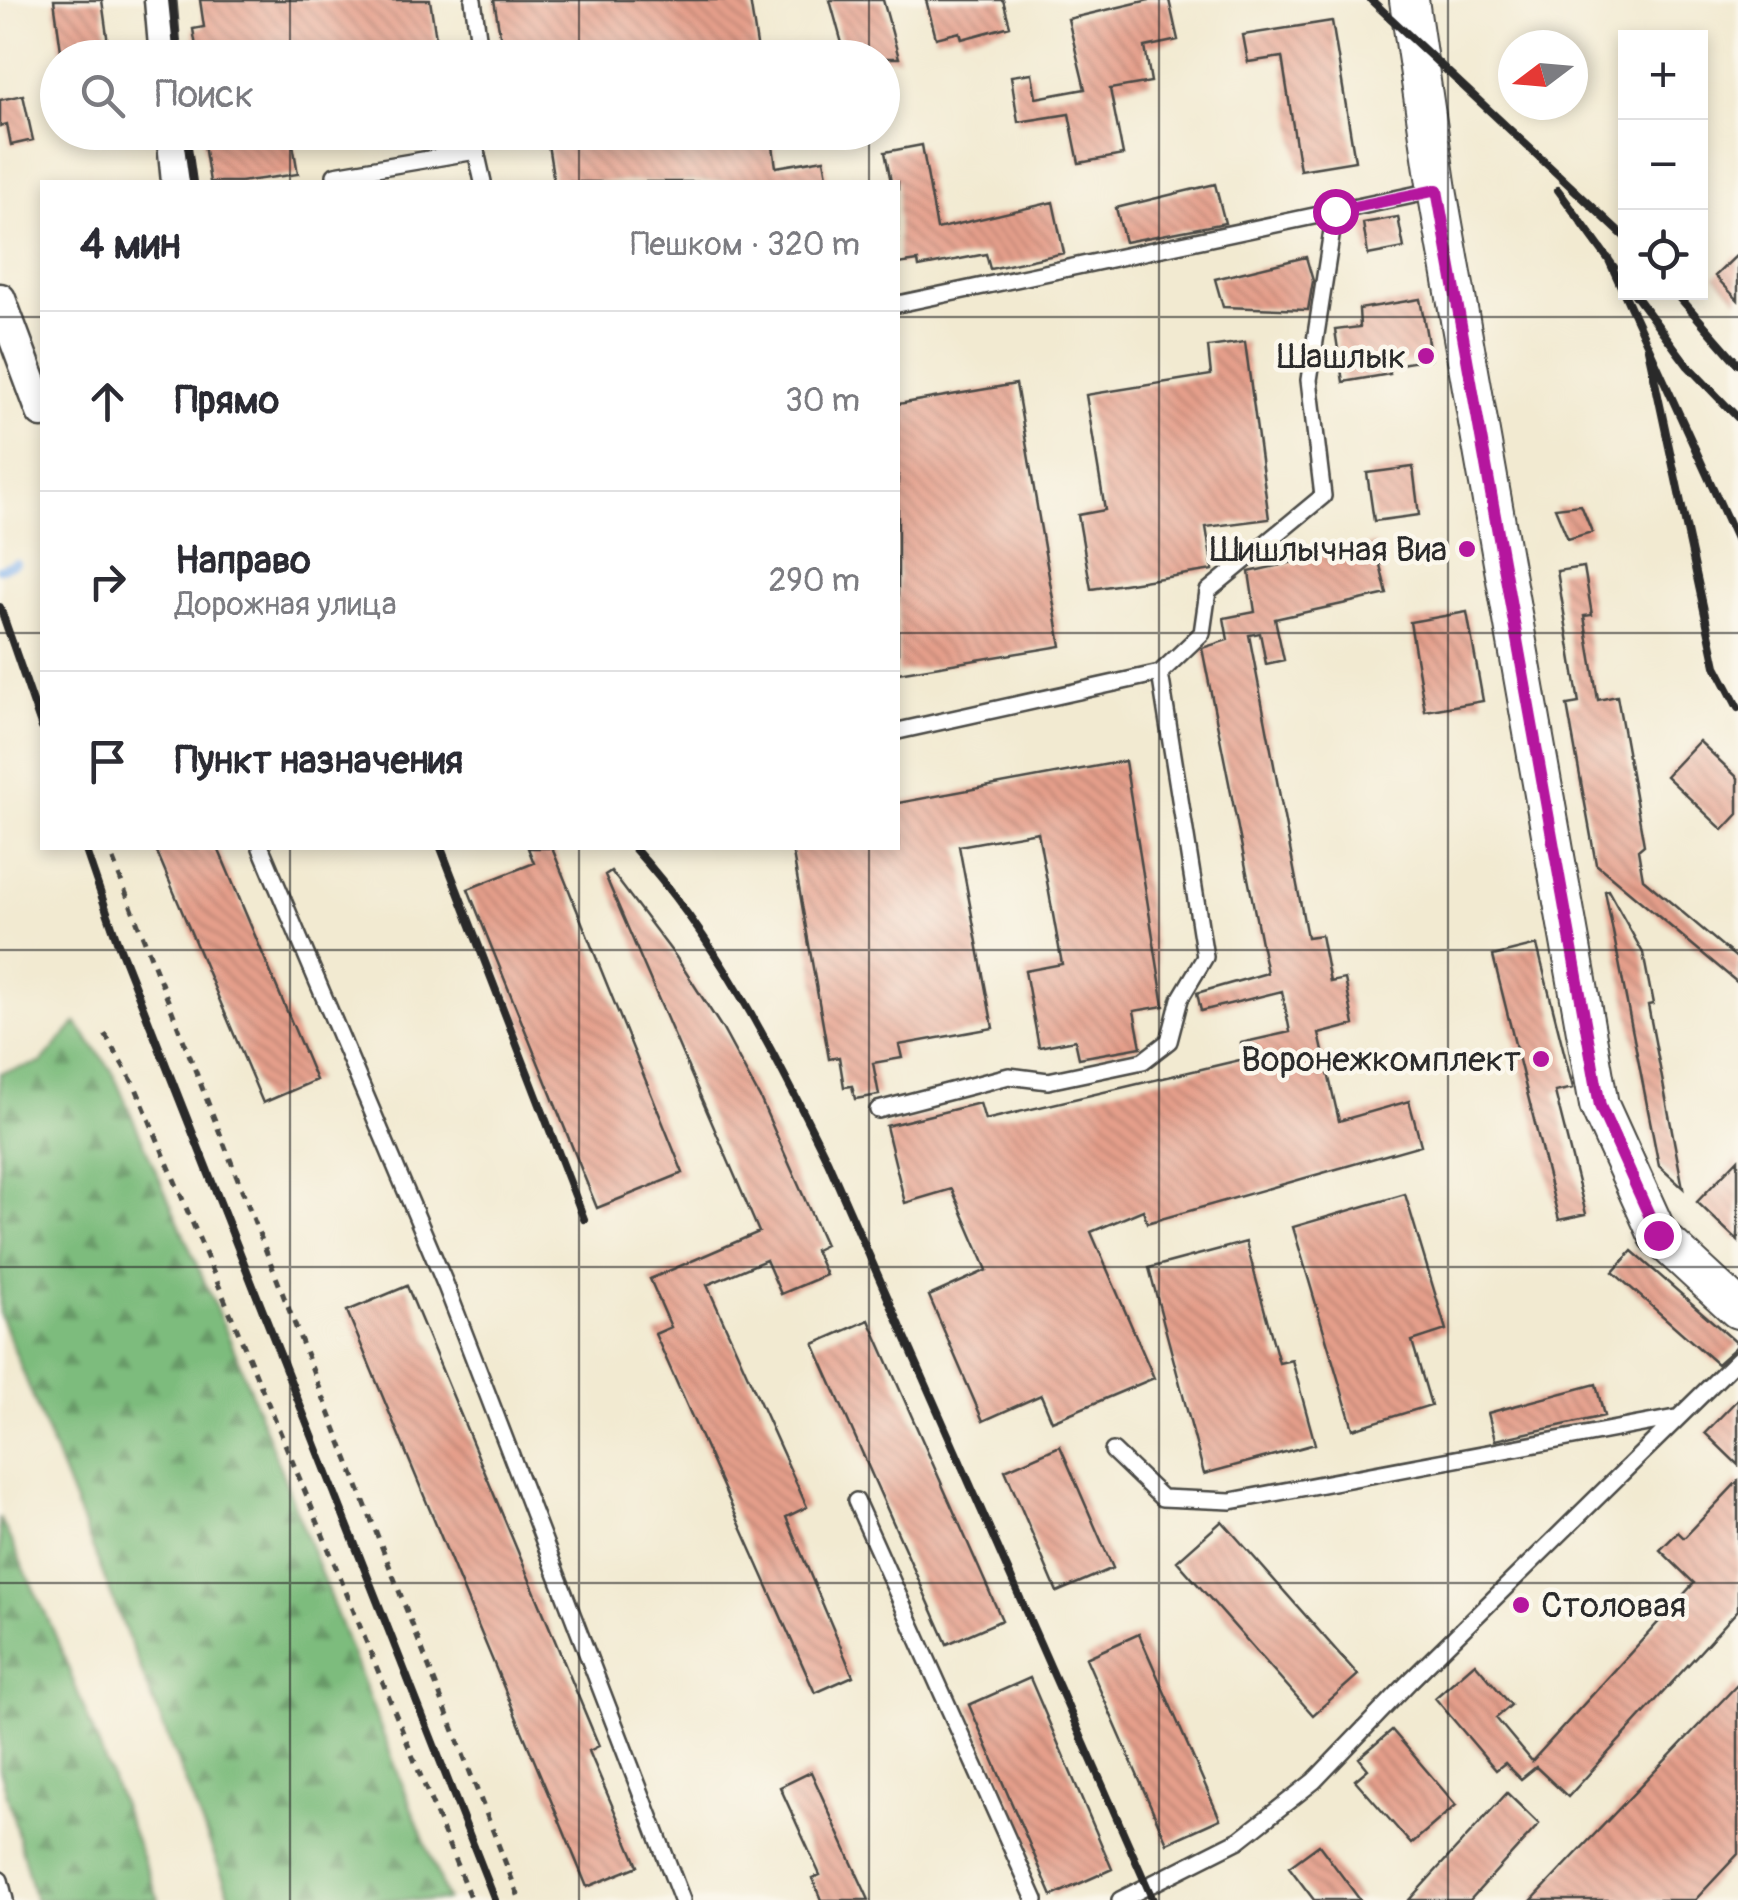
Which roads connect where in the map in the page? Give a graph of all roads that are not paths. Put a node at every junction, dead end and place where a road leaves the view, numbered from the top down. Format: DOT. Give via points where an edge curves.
graph roads {
  1 [pos="160,0"];
  2 [pos="473,0"];
  3 [pos="1409,0"];
  4 [pos="163,40"];
  5 [pos="479,40"];
  6 [pos="174,150"];
  7 [pos="476,151"];
  8 [pos="334,175"];
  9 [pos="177,180"];
  10 [pos="483,180"];
  11 [pos="1437,190"];
  12 [pos="1335,211"];
  13 [pos="0,300"];
  14 [pos="900,304"];
  15 [pos="40,407"];
  16 [pos="1160,673"];
  17 [pos="900,730"];
  18 [pos="261,850"];
  19 [pos="878,1110"];
  20 [pos="1738,1309"];
  21 [pos="1738,1359"];
  22 [pos="1675,1418"];
  23 [pos="1113,1450"];
  24 [pos="856,1501"];
  25 [pos="0,1880"];
  26 [pos="5,1900"];
  27 [pos="682,1900"];
  28 [pos="1034,1900"];
  29 [pos="1120,1900"];
  1 -- 4 [label="street"];
  2 -- 5 [label="lane"];
  3 -- 11 [label="street"];
  6 -- 9 [label="street"];
  7 -- 8 [label="lane"];
  7 -- 10 [label="lane"];
  11 -- 12 [label="lane"];
  11 -- 20 [label="street" via="1600,1106 1658,1235"];
  12 -- 14 [label="lane"];
  12 -- 16 [label="lane" via="1309,380 1324,496 1208,591 1202,633"];
  13 -- 15 [label="street"];
  16 -- 17 [label="lane"];
  16 -- 19 [label="lane" via="1205,957 1180,1000 1169,1041 1142,1061 1048,1082 1010,1076"];
  18 -- 27 [label="lane" via="446,1286"];
  21 -- 22 [label="lane"];
  22 -- 23 [label="lane" via="1231,1501 1162,1498"];
  22 -- 29 [label="lane" via="1314,1781 1239,1840"];
  24 -- 28 [label="lane"];
  25 -- 26 [label="lane"];
}
